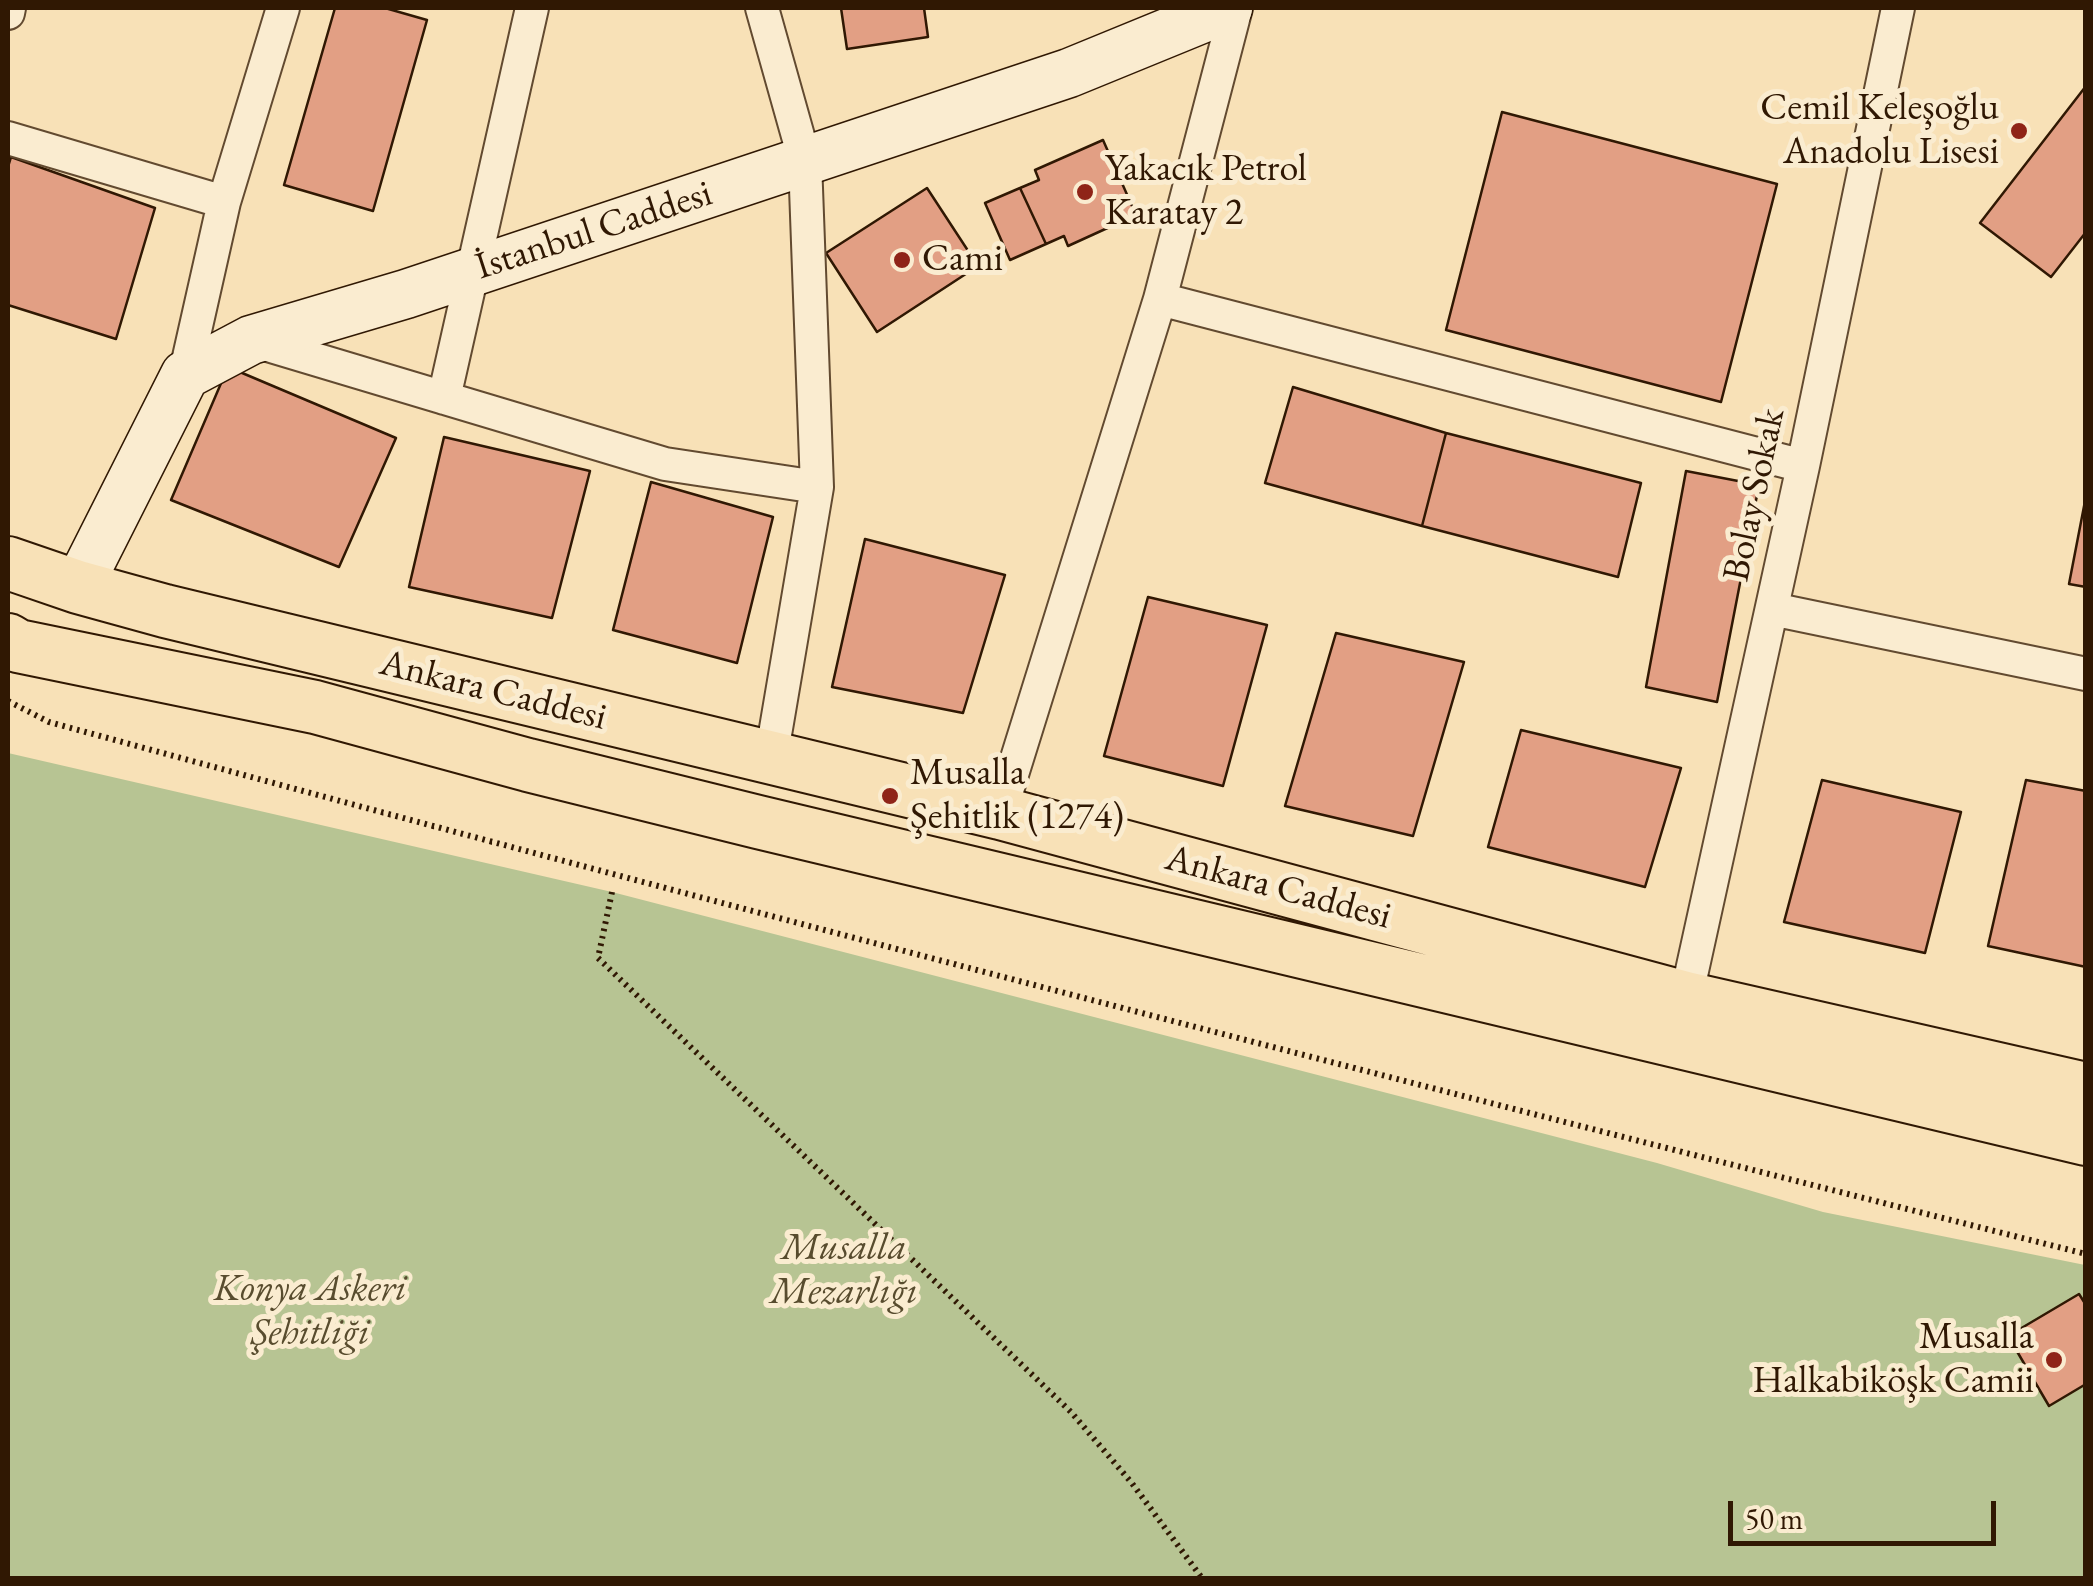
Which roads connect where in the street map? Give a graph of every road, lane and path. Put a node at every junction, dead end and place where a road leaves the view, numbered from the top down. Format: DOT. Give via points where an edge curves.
graph roads {
  1 [pos="283,8"];
  2 [pos="532,8"];
  3 [pos="762,8"];
  4 [pos="1228,8"];
  5 [pos="1236,8"];
  6 [pos="1898,8"];
  7 [pos="8,138"];
  8 [pos="806,161"];
  9 [pos="224,202"];
  10 [pos="474,271"];
  11 [pos="1160,299"];
  12 [pos="251,340"];
  13 [pos="185,375"];
  14 [pos="444,398"];
  15 [pos="1802,466"];
  16 [pos="817,487"];
  17 [pos="8,563"];
  18 [pos="78,587"];
  19 [pos="1772,609"];
  20 [pos="8,640"];
  21 [pos="2086,674"];
  22 [pos="8,701"];
  23 [pos="771,758"];
  24 [pos="1000,813"];
  25 [pos="612,892"];
  26 [pos="1686,998"];
  27 [pos="2086,1090"];
  28 [pos="2086,1139"];
  29 [pos="2086,1254"];
  30 [pos="1202,1578"];
  1 -- 9 [label="street"];
  2 -- 10 [label="street"];
  3 -- 8 [label="street"];
  4 -- 8 [label="street, İstanbul Caddesi" via="1068,73"];
  5 -- 11 [label="street"];
  6 -- 15 [label="street, Bolay Sokak"];
  7 -- 9 [label="street"];
  8 -- 10 [label="street, İstanbul Caddesi"];
  8 -- 16 [label="street"];
  9 -- 13 [label="street"];
  10 -- 12 [label="street, İstanbul Caddesi"];
  10 -- 14 [label="street"];
  11 -- 15 [label="street"];
  11 -- 24 [label="street"];
  12 -- 13 [label="street, İstanbul Caddesi"];
  12 -- 14 [label="street"];
  13 -- 18 [label="street"];
  14 -- 16 [label="street" via="665,464"];
  15 -- 19 [label="street, Bolay Sokak"];
  16 -- 23 [label="street"];
  17 -- 18 [label="main road, Ankara Caddesi"];
  18 -- 23 [label="main road, Ankara Caddesi"];
  19 -- 21 [label="street"];
  19 -- 26 [label="street, Bolay Sokak"];
  20 -- 28 [label="main road, Ankara Caddesi" via="315,707 758,822"];
  22 -- 29 [label="path" via="50,722 374,811"];
  23 -- 24 [label="main road, Ankara Caddesi"];
  24 -- 26 [label="main road, Ankara Caddesi"];
  25 -- 30 [label="path" via="598,958 1071,1412"];
  26 -- 27 [label="main road, Ankara Caddesi"];
}
